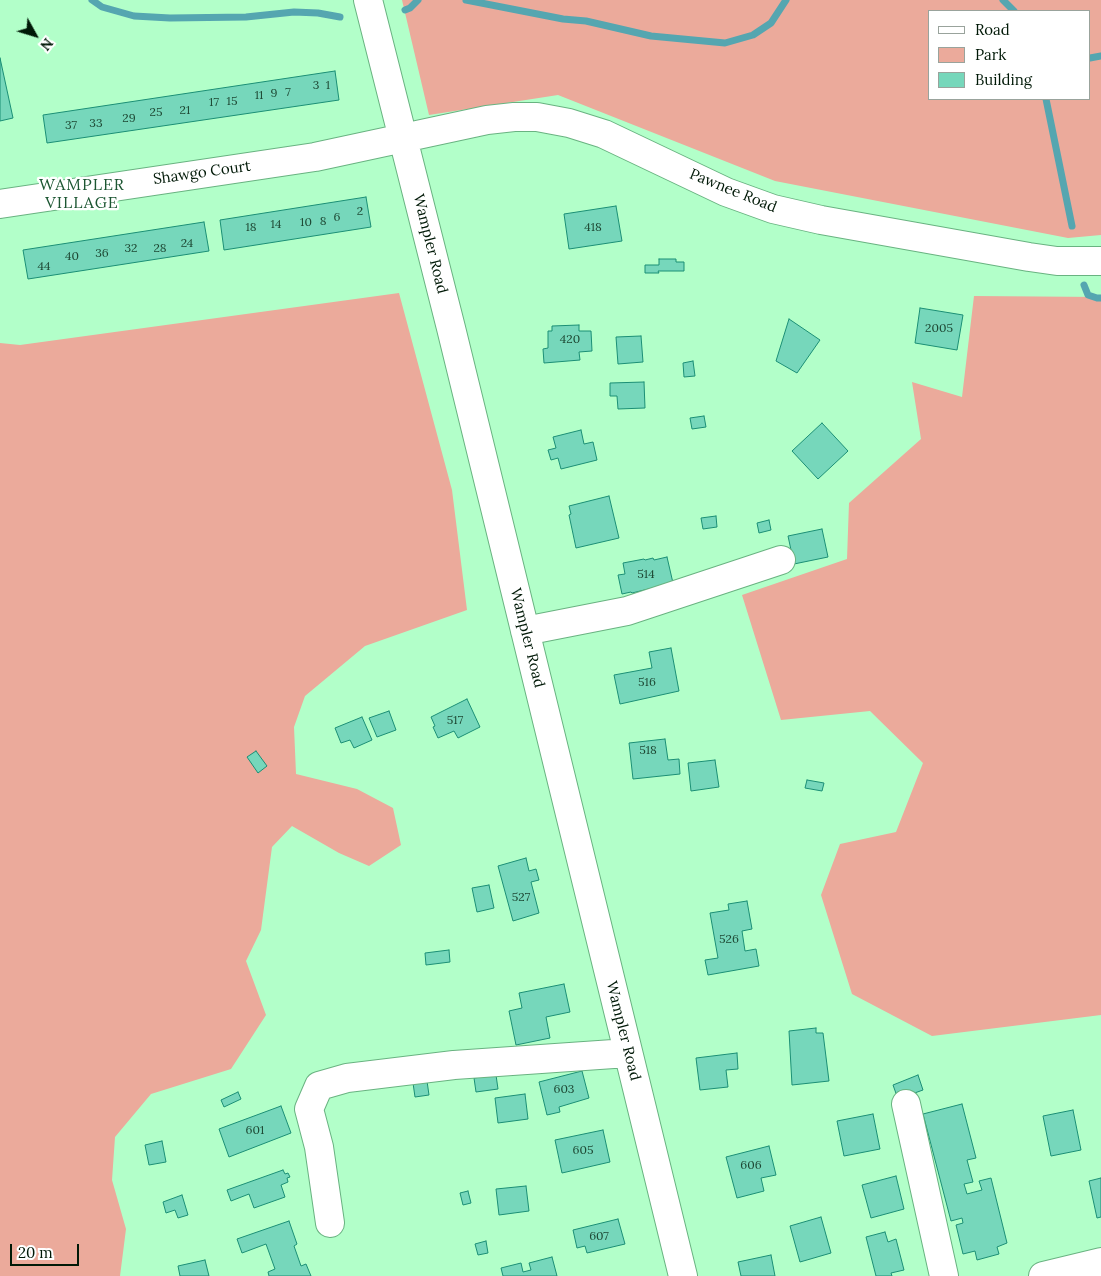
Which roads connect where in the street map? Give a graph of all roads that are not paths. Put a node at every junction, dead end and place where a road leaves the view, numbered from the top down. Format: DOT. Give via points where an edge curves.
graph roads {
  1 [pos="368,0"];
  2 [pos="404,138"];
  3 [pos="0,204"];
  4 [pos="1101,261"];
  5 [pos="781,560"];
  6 [pos="525,631"];
  7 [pos="628,1054"];
  8 [pos="906,1104"];
  9 [pos="330,1223"];
  10 [pos="1101,1262"];
  11 [pos="683,1276"];
  12 [pos="944,1276"];
  13 [pos="1043,1276"];
  1 -- 2 [label="street, Wampler Road"];
  2 -- 3 [label="street, Shawgo Court" via="315,157"];
  2 -- 4 [label="street, Pawnee Road" via="488,120 514,117 553,119 604,134 726,192 773,209 1029,257"];
  2 -- 6 [label="street, Wampler Road"];
  5 -- 6 [label="street" via="627,611"];
  6 -- 7 [label="street, Wampler Road"];
  7 -- 9 [label="street" via="454,1065 347,1078 319,1086 309,1109 319,1147"];
  7 -- 11 [label="street, Wampler Road"];
  8 -- 12 [label="street"];
  10 -- 13 [label="street"];
}
